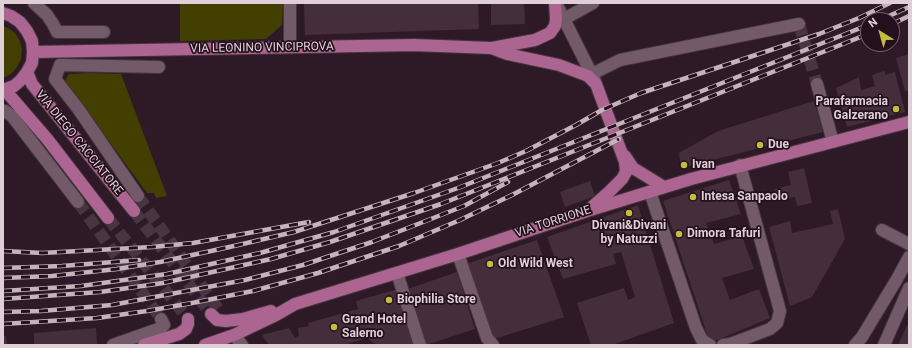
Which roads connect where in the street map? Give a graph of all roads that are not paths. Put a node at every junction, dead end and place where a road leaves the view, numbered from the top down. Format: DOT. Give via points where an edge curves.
graph roads {
  1 [pos="34,3"];
  2 [pos="290,3"];
  3 [pos="555,3"];
  4 [pos="593,3"];
  5 [pos="3,13"];
  6 [pos="564,19"];
  7 [pos="799,24"];
  8 [pos="104,32"];
  9 [pos="290,47"];
  10 [pos="491,48"];
  11 [pos="33,52"];
  12 [pos="159,67"];
  13 [pos="27,72"];
  14 [pos="593,81"];
  15 [pos="817,84"];
  16 [pos="4,90"];
  17 [pos="3,111"];
  18 [pos="909,122"];
  19 [pos="833,142"];
  20 [pos="624,155"];
  21 [pos="740,166"];
  22 [pos="664,187"];
  23 [pos="650,192"];
  24 [pos="138,196"];
  25 [pos="78,202"];
  26 [pos="134,211"];
  27 [pos="587,211"];
  28 [pos="108,218"];
  29 [pos="882,230"];
  30 [pos="909,244"];
  31 [pos="458,254"];
  32 [pos="909,257"];
  33 [pos="397,273"];
  34 [pos="909,288"];
  35 [pos="295,304"];
  36 [pos="211,314"];
  37 [pos="161,319"];
  38 [pos="188,319"];
  39 [pos="234,335"];
  40 [pos="490,341"];
  41 [pos="861,342"];
  42 [pos="113,345"];
  43 [pos="144,345"];
  44 [pos="205,345"];
  45 [pos="242,345"];
  46 [pos="420,345"];
  47 [pos="710,345"];
  48 [pos="723,345"];
  49 [pos="884,345"];
  1 -- 8 [label="street" via="47,15 56,32"];
  2 -- 9 [label="street"];
  3 -- 6 [label="street"];
  3 -- 10 [label="main road, VIA LEONINO VINCIPROVA" via="555,26 550,33 535,40"];
  4 -- 6 [label="street"];
  5 -- 11 [label="main road" via="20,22 27,31 32,41"];
  6 -- 14 [label="street"];
  7 -- 14 [label="street" via="620,60"];
  9 -- 10 [label="main road, VIA LEONINO VINCIPROVA" via="414,45"];
  9 -- 11 [label="main road, VIA LEONINO VINCIPROVA"];
  10 -- 14 [label="main road, VIA LEONINO VINCIPROVA" via="573,69"];
  11 -- 13 [label="main road" via="32,63"];
  12 -- 24 [label="street" via="60,65 55,79"];
  13 -- 16 [label="main road" via="14,86"];
  13 -- 26 [label="main road, VIA DIEGO CACCIATORE" via="32,84"];
  14 -- 20 [label="main road"];
  15 -- 19 [label="street"];
  16 -- 28 [label="main road, VIA DIEGO CACCIATORE" via="48,140"];
  17 -- 25 [label="street" via="12,116"];
  18 -- 19 [label="main road, VIA TORRIONE"];
  19 -- 21 [label="main road, VIA TORRIONE"];
  20 -- 22 [label="main road" via="633,168"];
  20 -- 27 [label="main road" via="626,172 622,179"];
  21 -- 22 [label="main road, VIA TORRIONE"];
  21 -- 48 [label="street" via="780,311 777,323 770,329"];
  22 -- 23 [label="main road, VIA TORRIONE"];
  23 -- 27 [label="main road, VIA TORRIONE"];
  23 -- 47 [label="street" via="696,328 702,340"];
  27 -- 31 [label="main road, VIA TORRIONE"];
  29 -- 30 [label="street"];
  31 -- 33 [label="main road, VIA TORRIONE"];
  31 -- 40 [label="street"];
  32 -- 41 [label="street"];
  33 -- 35 [label="main road, VIA TORRIONE"];
  33 -- 46 [label="street"];
  34 -- 49 [label="street"];
  35 -- 36 [label="main road" via="243,319 217,320"];
  35 -- 39 [label="main road, VIA TORRIONE"];
  37 -- 42 [label="street" via="164,324 161,328"];
  38 -- 43 [label="main road" via="186,329 179,334"];
  39 -- 44 [label="main road, VIA TORRIONE"];
  39 -- 45 [label="street"];
}
